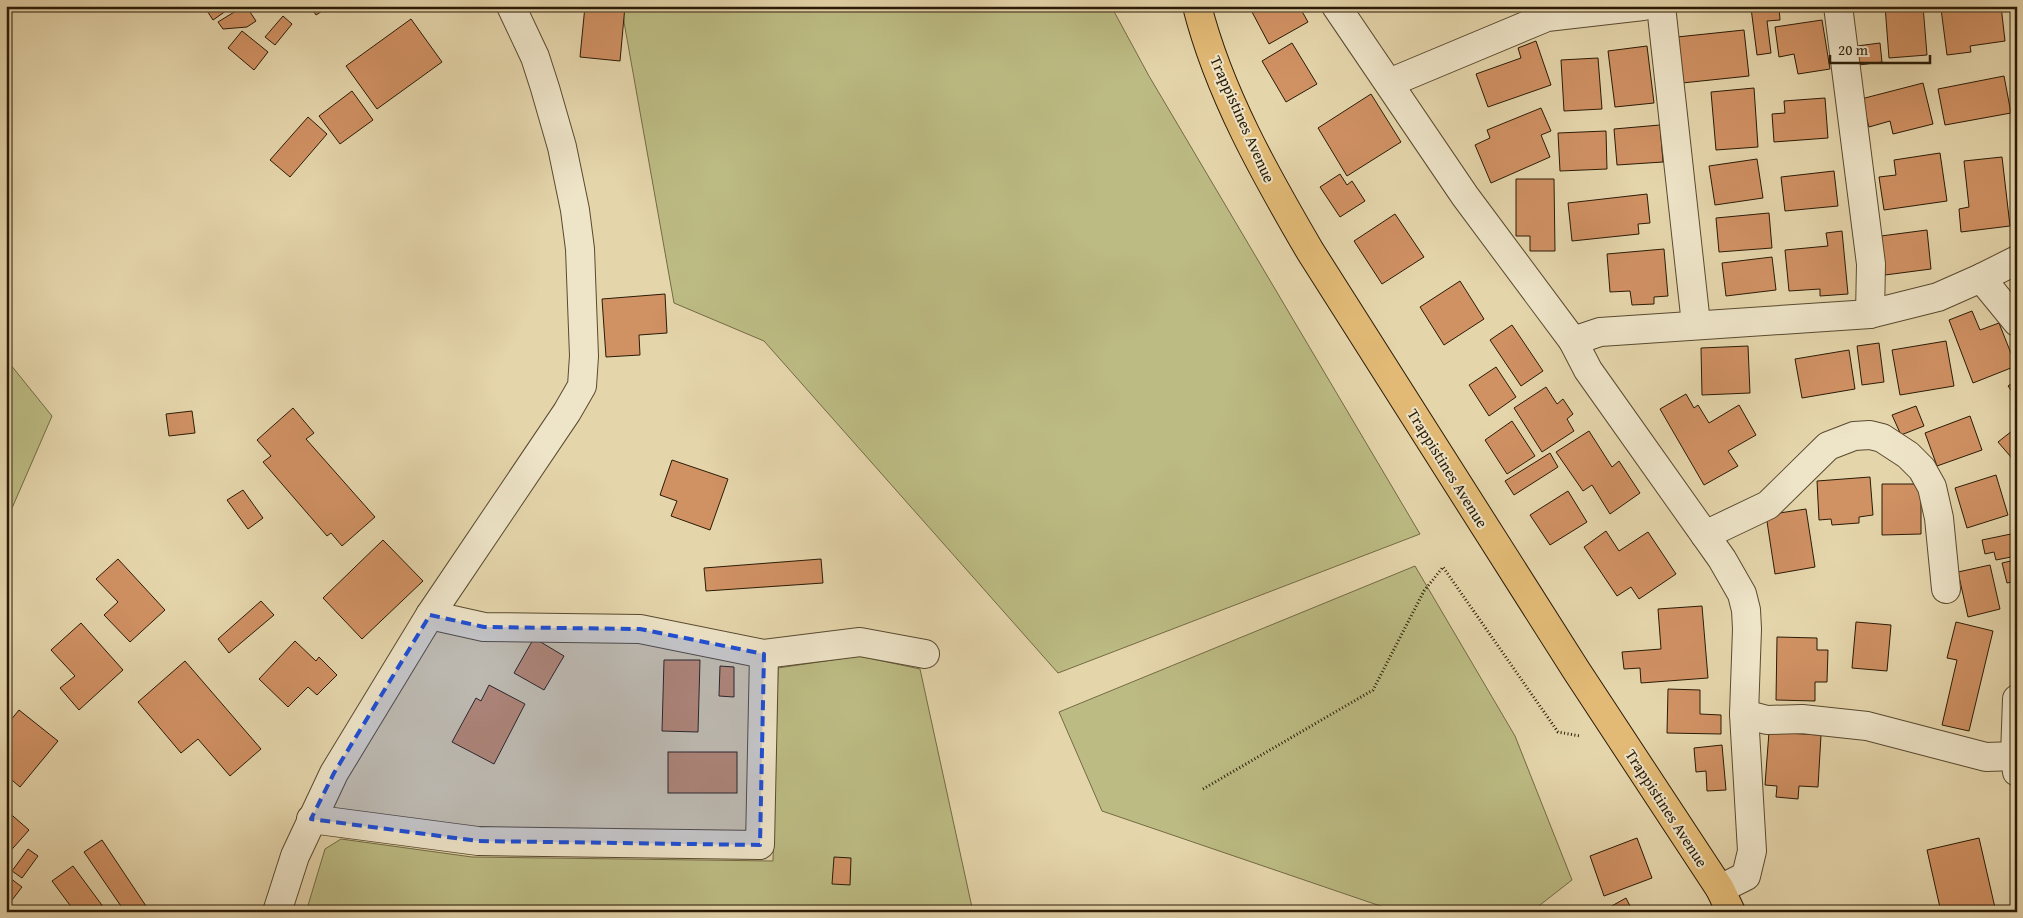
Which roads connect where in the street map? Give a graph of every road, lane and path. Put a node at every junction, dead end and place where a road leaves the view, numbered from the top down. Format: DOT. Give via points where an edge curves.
graph roads {
  1 [pos="511,6"];
  2 [pos="1197,6"];
  3 [pos="1336,6"];
  4 [pos="1642,6"];
  5 [pos="1661,6"];
  6 [pos="1838,6"];
  7 [pos="1389,83"];
  8 [pos="2017,260"];
  9 [pos="1980,278"];
  10 [pos="1870,314"];
  11 [pos="2017,322"];
  12 [pos="1696,324"];
  13 [pos="1573,341"];
  14 [pos="1704,535"];
  15 [pos="1946,589"];
  16 [pos="430,615"];
  17 [pos="764,654"];
  18 [pos="925,654"];
  19 [pos="2017,699"];
  20 [pos="1744,714"];
  21 [pos="1580,736"];
  22 [pos="2016,764"];
  23 [pos="1203,789"];
  24 [pos="311,819"];
  25 [pos="1725,900"];
  26 [pos="277,912"];
  1 -- 16 [label="street" via="536,57 562,147 575,210 580,249 582,386"];
  2 -- 25 [label="main road, Trappistines Avenue" via="1224,84 1270,183 1576,670"];
  3 -- 7 [label="street"];
  4 -- 7 [label="street" via="1547,17"];
  5 -- 12 [label="street"];
  6 -- 10 [label="street" via="1871,264"];
  7 -- 13 [label="street" via="1465,196"];
  8 -- 9 [label="street"];
  9 -- 10 [label="street" via="1938,297"];
  9 -- 11 [label="street"];
  10 -- 12 [label="street"];
  12 -- 13 [label="street" via="1600,332"];
  13 -- 14 [label="street" via="1588,370"];
  14 -- 15 [label="street" via="1768,505 1828,446 1854,436 1870,435 1882,438 1908,455 1922,469 1932,487 1939,518"];
  14 -- 20 [label="street" via="1742,594 1746,610"];
  16 -- 17 [label="street" via="484,628 640,629"];
  16 -- 24 [label="street" via="334,773"];
  17 -- 18 [label="street" via="860,642"];
  17 -- 24 [label="street" via="760,844 478,841"];
  19 -- 22 [label="street"];
  20 -- 22 [label="street" via="1767,720 1802,719 1867,726"];
  20 -- 25 [label="street" via="1752,851 1746,876"];
  21 -- 23 [label="path" via="1558,732 1442,567 1424,591 1373,690"];
  24 -- 26 [label="street"];
}
